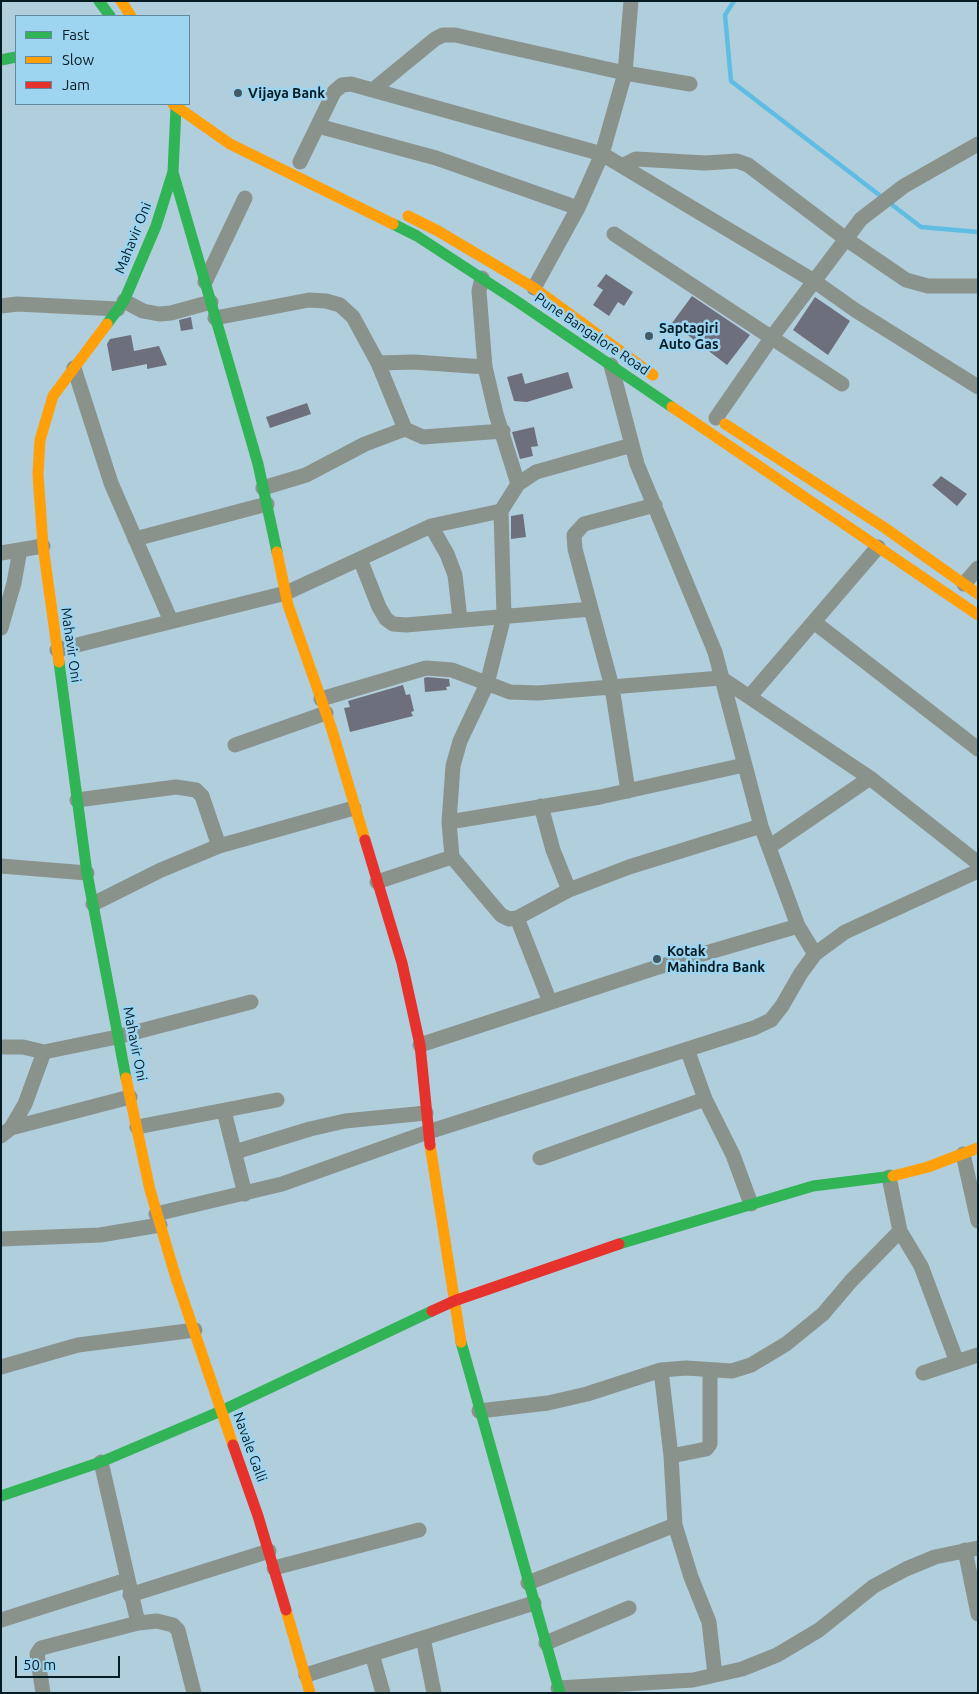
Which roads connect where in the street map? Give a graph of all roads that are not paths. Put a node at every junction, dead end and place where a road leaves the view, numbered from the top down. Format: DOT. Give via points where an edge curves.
graph roads {
  1 [pos="99,1"];
  2 [pos="121,1"];
  3 [pos="630,1"];
  4 [pos="109,15"];
  5 [pos="129,15"];
  6 [pos="15,57"];
  7 [pos="1,60"];
  8 [pos="625,74"];
  9 [pos="690,84"];
  10 [pos="374,89"];
  11 [pos="190,101"];
  12 [pos="175,106"];
  13 [pos="212,117"];
  14 [pos="318,126"];
  15 [pos="978,144"];
  16 [pos="268,145"];
  17 [pos="602,154"];
  18 [pos="262,159"];
  19 [pos="300,161"];
  20 [pos="622,166"];
  21 [pos="173,172"];
  22 [pos="245,198"];
  23 [pos="578,208"];
  24 [pos="398,211"];
  25 [pos="614,234"];
  26 [pos="846,239"];
  27 [pos="482,278"];
  28 [pos="814,281"];
  29 [pos="205,282"];
  30 [pos="978,286"];
  31 [pos="534,288"];
  32 [pos="211,302"];
  33 [pos="121,305"];
  34 [pos="1,306"];
  35 [pos="216,318"];
  36 [pos="772,337"];
  37 [pos="378,363"];
  38 [pos="611,365"];
  39 [pos="485,367"];
  40 [pos="74,368"];
  41 [pos="663,382"];
  42 [pos="842,384"];
  43 [pos="978,387"];
  44 [pos="712,416"];
  45 [pos="405,429"];
  46 [pos="503,431"];
  47 [pos="632,445"];
  48 [pos="518,484"];
  49 [pos="263,488"];
  50 [pos="267,504"];
  51 [pos="655,505"];
  52 [pos="501,511"];
  53 [pos="431,526"];
  54 [pos="135,539"];
  55 [pos="43,546"];
  56 [pos="878,547"];
  57 [pos="20,550"];
  58 [pos="1,553"];
  59 [pos="360,559"];
  60 [pos="978,568"];
  61 [pos="964,584"];
  62 [pos="286,593"];
  63 [pos="978,594"];
  64 [pos="591,609"];
  65 [pos="978,615"];
  66 [pos="504,616"];
  67 [pos="460,619"];
  68 [pos="171,621"];
  69 [pos="814,622"];
  70 [pos="1,628"];
  71 [pos="57,650"];
  72 [pos="721,678"];
  73 [pos="487,684"];
  74 [pos="612,687"];
  75 [pos="750,696"];
  76 [pos="323,706"];
  77 [pos="236,745"];
  78 [pos="978,749"];
  79 [pos="744,765"];
  80 [pos="870,778"];
  81 [pos="628,791"];
  82 [pos="77,800"];
  83 [pos="541,806"];
  84 [pos="354,808"];
  85 [pos="448,822"];
  86 [pos="761,826"];
  87 [pos="219,846"];
  88 [pos="769,847"];
  89 [pos="452,857"];
  90 [pos="978,863"];
  91 [pos="3,868"];
  92 [pos="978,871"];
  93 [pos="87,873"];
  94 [pos="377,882"];
  95 [pos="569,890"];
  96 [pos="93,904"];
  97 [pos="518,918"];
  98 [pos="798,926"];
  99 [pos="815,954"];
  100 [pos="251,1002"];
  101 [pos="550,1002"];
  102 [pos="117,1037"];
  103 [pos="420,1045"];
  104 [pos="1,1047"];
  105 [pos="686,1049"];
  106 [pos="44,1052"];
  107 [pos="130,1097"];
  108 [pos="705,1099"];
  109 [pos="277,1100"];
  110 [pos="224,1111"];
  111 [pos="426,1113"];
  112 [pos="137,1127"];
  113 [pos="6,1132"];
  114 [pos="428,1132"];
  115 [pos="978,1148"];
  116 [pos="234,1152"];
  117 [pos="963,1154"];
  118 [pos="540,1158"];
  119 [pos="889,1177"];
  120 [pos="245,1194"];
  121 [pos="751,1204"];
  122 [pos="158,1219"];
  123 [pos="978,1221"];
  124 [pos="900,1231"];
  125 [pos="1,1239"];
  126 [pos="454,1301"];
  127 [pos="195,1330"];
  128 [pos="978,1355"];
  129 [pos="957,1362"];
  130 [pos="1,1367"];
  131 [pos="661,1370"];
  132 [pos="710,1371"];
  133 [pos="923,1372"];
  134 [pos="221,1411"];
  135 [pos="479,1411"];
  136 [pos="671,1456"];
  137 [pos="101,1462"];
  138 [pos="1,1496"];
  139 [pos="675,1525"];
  140 [pos="419,1530"];
  141 [pos="972,1549"];
  142 [pos="269,1551"];
  143 [pos="274,1568"];
  144 [pos="528,1583"];
  145 [pos="129,1587"];
  146 [pos="534,1603"];
  147 [pos="629,1608"];
  148 [pos="978,1614"];
  149 [pos="1,1620"];
  150 [pos="138,1623"];
  151 [pos="423,1638"];
  152 [pos="546,1643"];
  153 [pos="372,1654"];
  154 [pos="306,1674"];
  155 [pos="715,1675"];
  156 [pos="559,1690"];
  157 [pos="43,1693"];
  158 [pos="194,1693"];
  159 [pos="310,1693"];
  160 [pos="383,1693"];
  161 [pos="434,1693"];
  1 -- 4 [label="street"];
  2 -- 5 [label="street"];
  3 -- 8 [label="street"];
  6 -- 7 [label="street"];
  8 -- 9 [label="street"];
  8 -- 10 [label="street" via="455,35 443,35"];
  8 -- 17 [label="street"];
  10 -- 14 [label="street" via="351,84 342,86 334,92"];
  10 -- 17 [label="street"];
  11 -- 13 [label="street"];
  12 -- 18 [label="street, Pune Bangalore Road" via="230,144"];
  12 -- 21 [label="street, Mahavir Oni"];
  14 -- 19 [label="street"];
  14 -- 23 [label="street" via="436,158"];
  15 -- 26 [label="street" via="904,186 861,219"];
  16 -- 18 [label="street"];
  17 -- 20 [label="street"];
  17 -- 23 [label="street"];
  18 -- 27 [label="street, Pune Bangalore Road" via="417,236"];
  20 -- 26 [label="street" via="636,159 705,163 737,160 762,175"];
  20 -- 28 [label="street"];
  21 -- 29 [label="street"];
  21 -- 33 [label="street, Mahavir Oni" via="156,226"];
  22 -- 29 [label="street"];
  23 -- 31 [label="street"];
  24 -- 31 [label="street, Pune Bangalore Road"];
  25 -- 36 [label="street"];
  26 -- 28 [label="street"];
  26 -- 30 [label="street" via="906,280 928,286"];
  27 -- 38 [label="street, Pune Bangalore Road"];
  27 -- 39 [label="street" via="479,291"];
  28 -- 36 [label="street"];
  28 -- 43 [label="street"];
  29 -- 32 [label="street"];
  31 -- 41 [label="street, Pune Bangalore Road"];
  32 -- 33 [label="street" via="158,314"];
  32 -- 35 [label="street"];
  33 -- 34 [label="street"];
  33 -- 40 [label="street, Mahavir Oni"];
  35 -- 37 [label="street" via="309,300 326,301 340,306 353,317"];
  35 -- 49 [label="street"];
  36 -- 42 [label="street"];
  36 -- 44 [label="street"];
  37 -- 39 [label="street"];
  37 -- 45 [label="street"];
  38 -- 47 [label="street"];
  38 -- 56 [label="street, Pune Bangalore Road"];
  39 -- 46 [label="street"];
  40 -- 54 [label="street" via="111,483"];
  40 -- 55 [label="street, Mahavir Oni" via="53,396 40,440 38,474"];
  44 -- 61 [label="street" via="885,528"];
  45 -- 46 [label="street" via="423,437"];
  45 -- 49 [label="street" via="365,444 306,475"];
  46 -- 48 [label="street"];
  47 -- 48 [label="street" via="536,472"];
  47 -- 51 [label="street"];
  48 -- 52 [label="street"];
  49 -- 50 [label="street"];
  50 -- 54 [label="street"];
  50 -- 62 [label="street"];
  51 -- 64 [label="street" via="578,528 574,535 575,548"];
  51 -- 72 [label="street" via="715,652"];
  52 -- 53 [label="street"];
  52 -- 66 [label="street"];
  53 -- 59 [label="street"];
  53 -- 67 [label="street" via="447,554 454,575"];
  54 -- 68 [label="street"];
  55 -- 57 [label="street"];
  55 -- 71 [label="street, Mahavir Oni"];
  56 -- 65 [label="street, Pune Bangalore Road"];
  56 -- 69 [label="street"];
  57 -- 58 [label="street"];
  57 -- 70 [label="street"];
  59 -- 62 [label="street"];
  59 -- 67 [label="street" via="386,619 393,624"];
  60 -- 61 [label="street"];
  61 -- 63 [label="street"];
  62 -- 68 [label="street"];
  62 -- 76 [label="street"];
  64 -- 66 [label="street"];
  64 -- 74 [label="street"];
  66 -- 67 [label="street"];
  66 -- 73 [label="street"];
  68 -- 71 [label="street"];
  69 -- 75 [label="street"];
  69 -- 78 [label="street"];
  71 -- 82 [label="street, Mahavir Oni"];
  72 -- 74 [label="street"];
  72 -- 75 [label="street"];
  72 -- 79 [label="street"];
  73 -- 74 [label="street" via="510,692 538,693"];
  73 -- 76 [label="street" via="452,670 426,668"];
  73 -- 85 [label="street" via="452,766"];
  74 -- 81 [label="street"];
  75 -- 80 [label="street"];
  76 -- 77 [label="street"];
  76 -- 84 [label="street"];
  79 -- 81 [label="street"];
  79 -- 86 [label="street"];
  80 -- 88 [label="street"];
  80 -- 90 [label="street"];
  81 -- 83 [label="street"];
  82 -- 87 [label="street" via="176,787 196,790 202,796"];
  82 -- 93 [label="street, Mahavir Oni"];
  83 -- 85 [label="street"];
  83 -- 95 [label="street" via="553,850"];
  84 -- 87 [label="street"];
  84 -- 94 [label="street"];
  85 -- 89 [label="street"];
  86 -- 88 [label="street"];
  86 -- 95 [label="street" via="629,867"];
  87 -- 96 [label="street"];
  88 -- 98 [label="street"];
  89 -- 94 [label="street"];
  89 -- 97 [label="street" via="501,916"];
  91 -- 93 [label="street"];
  92 -- 99 [label="street" via="846,932"];
  93 -- 96 [label="street, Mahavir Oni"];
  94 -- 103 [label="street" via="402,963"];
  95 -- 97 [label="street"];
  96 -- 102 [label="street, Mahavir Oni"];
  97 -- 101 [label="street"];
  98 -- 99 [label="street"];
  98 -- 101 [label="street"];
  99 -- 105 [label="street" via="771,1020"];
  100 -- 102 [label="street"];
  101 -- 103 [label="street"];
  102 -- 106 [label="street"];
  102 -- 107 [label="street, Mahavir Oni"];
  103 -- 111 [label="street"];
  104 -- 106 [label="street" via="23,1047"];
  105 -- 108 [label="street"];
  105 -- 114 [label="street"];
  106 -- 113 [label="street" via="25,1104"];
  107 -- 112 [label="street, Mahavir Oni"];
  107 -- 113 [label="street"];
  108 -- 118 [label="street"];
  108 -- 121 [label="street" via="733,1155"];
  109 -- 110 [label="street"];
  110 -- 112 [label="street"];
  110 -- 116 [label="street"];
  111 -- 114 [label="street"];
  111 -- 116 [label="street" via="345,1121"];
  112 -- 122 [label="street, Mahavir Oni"];
  114 -- 120 [label="street" via="322,1172"];
  114 -- 126 [label="street"];
  115 -- 117 [label="street"];
  116 -- 120 [label="street"];
  117 -- 119 [label="street"];
  117 -- 123 [label="street"];
  119 -- 121 [label="street" via="813,1186"];
  119 -- 124 [label="street"];
  120 -- 122 [label="street"];
  121 -- 126 [label="street" via="581,1255"];
  122 -- 125 [label="street" via="100,1235"];
  122 -- 127 [label="street, Navale Galli"];
  124 -- 129 [label="street" via="925,1274"];
  124 -- 132 [label="street" via="823,1314 786,1344 751,1366 732,1371"];
  126 -- 134 [label="street"];
  126 -- 135 [label="street" via="463,1353"];
  127 -- 130 [label="street" via="78,1345"];
  127 -- 134 [label="street, Navale Galli"];
  128 -- 129 [label="street"];
  129 -- 133 [label="street"];
  131 -- 132 [label="street" via="686,1368"];
  131 -- 135 [label="street" via="548,1403"];
  131 -- 136 [label="street"];
  132 -- 136 [label="street" via="710,1444 706,1449"];
  134 -- 137 [label="street"];
  134 -- 142 [label="street, Navale Galli"];
  135 -- 144 [label="street"];
  136 -- 139 [label="street"];
  137 -- 138 [label="street"];
  137 -- 145 [label="street"];
  139 -- 144 [label="street"];
  139 -- 155 [label="street" via="690,1577 709,1622"];
  140 -- 143 [label="street"];
  141 -- 148 [label="street"];
  141 -- 155 [label="street" via="935,1557 906,1569 874,1586 819,1630 777,1655 742,1669"];
  142 -- 143 [label="street, Navale Galli"];
  142 -- 145 [label="street"];
  143 -- 154 [label="street, Navale Galli"];
  144 -- 146 [label="street"];
  145 -- 149 [label="street"];
  145 -- 150 [label="street"];
  146 -- 151 [label="street"];
  146 -- 152 [label="street"];
  147 -- 152 [label="street"];
  150 -- 157 [label="street" via="41,1648 37,1654"];
  150 -- 158 [label="street" via="166,1622 178,1630"];
  151 -- 153 [label="street"];
  151 -- 161 [label="street"];
  152 -- 156 [label="street"];
  153 -- 154 [label="street"];
  153 -- 160 [label="street"];
  154 -- 159 [label="street, Navale Galli"];
  155 -- 156 [label="street" via="693,1680"];
}
